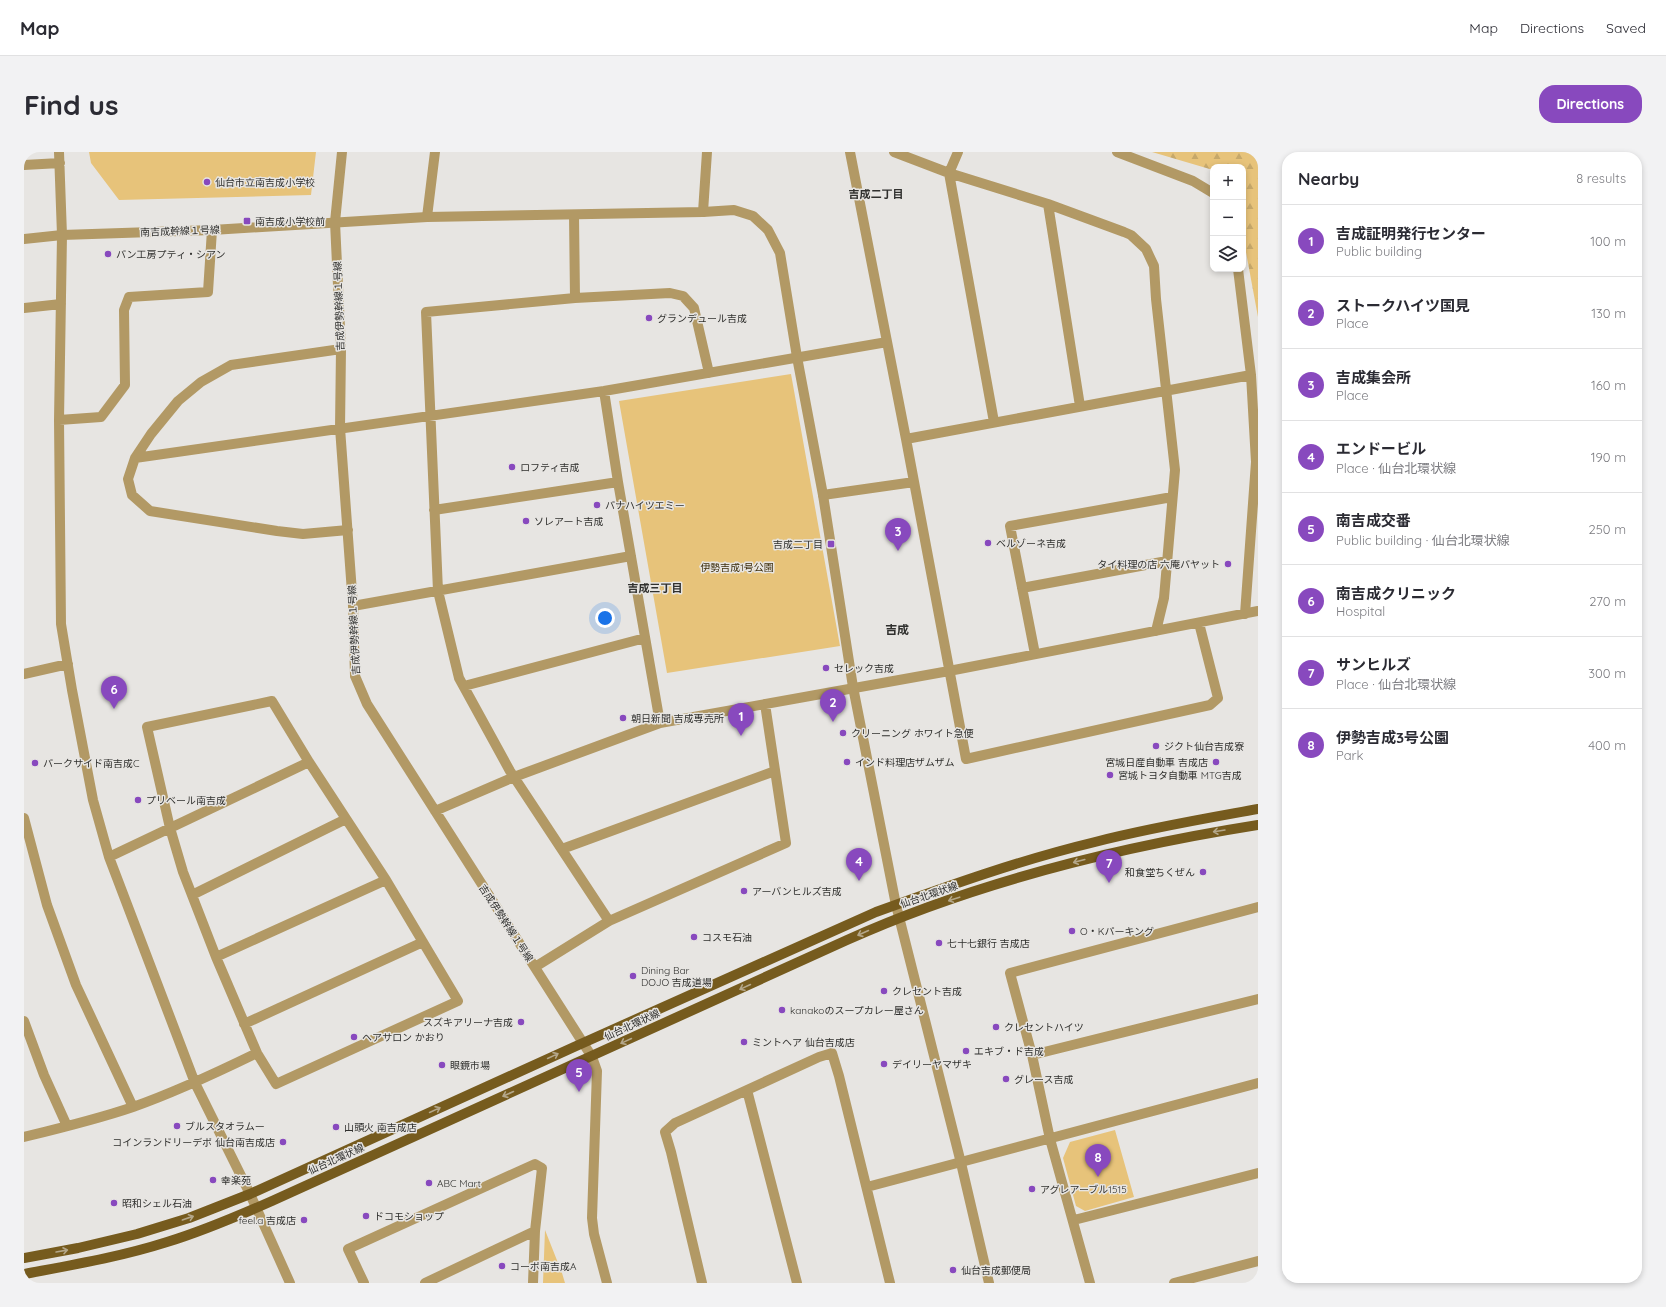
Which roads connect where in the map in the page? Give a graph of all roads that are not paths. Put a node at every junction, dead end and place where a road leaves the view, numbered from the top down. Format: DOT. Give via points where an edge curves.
graph roads {
  1 [pos="59,152"];
  2 [pos="342,152"];
  3 [pos="435,152"];
  4 [pos="707,152"];
  5 [pos="850,152"];
  6 [pos="894,152"];
  7 [pos="958,152"];
  8 [pos="1117,152"];
  9 [pos="60,163"];
  10 [pos="24,165"];
  11 [pos="949,173"];
  12 [pos="1210,191"];
  13 [pos="1048,204"];
  14 [pos="703,212"];
  15 [pos="574,215"];
  16 [pos="427,217"];
  17 [pos="335,222"];
  18 [pos="212,230"];
  19 [pos="62,235"];
  20 [pos="24,239"];
  21 [pos="1238,272"];
  22 [pos="575,298"];
  23 [pos="60,304"];
  24 [pos="24,308"];
  25 [pos="887,342"];
  26 [pos="341,349"];
  27 [pos="797,357"];
  28 [pos="709,373"];
  29 [pos="1251,375"];
  30 [pos="1167,390"];
  31 [pos="604,391"];
  32 [pos="1080,406"];
  33 [pos="430,415"];
  34 [pos="59,420"];
  35 [pos="994,422"];
  36 [pos="340,428"];
  37 [pos="906,439"];
  38 [pos="135,458"];
  39 [pos="618,482"];
  40 [pos="914,482"];
  41 [pos="823,495"];
  42 [pos="1172,497"];
  43 [pos="434,510"];
  44 [pos="348,530"];
  45 [pos="631,556"];
  46 [pos="1167,561"];
  47 [pos="1022,588"];
  48 [pos="438,591"];
  49 [pos="353,606"];
  50 [pos="1258,611"];
  51 [pos="1245,614"];
  52 [pos="1199,623"];
  53 [pos="1156,631"];
  54 [pos="645,638"];
  55 [pos="1035,654"];
  56 [pos="68,664"];
  57 [pos="950,671"];
  58 [pos="24,674"];
  59 [pos="464,686"];
  60 [pos="853,687"];
  61 [pos="765,704"];
  62 [pos="660,723"];
  63 [pos="309,762"];
  64 [pos="775,771"];
  65 [pos="514,777"];
  66 [pos="1258,809"];
  67 [pos="435,811"];
  68 [pos="24,818"];
  69 [pos="346,819"];
  70 [pos="1258,825"];
  71 [pos="170,828"];
  72 [pos="562,850"];
  73 [pos="108,856"];
  74 [pos="386,880"];
  75 [pos="192,895"];
  76 [pos="896,905"];
  77 [pos="1258,907"];
  78 [pos="899,918"];
  79 [pos="610,921"];
  80 [pos="423,942"];
  81 [pos="216,957"];
  82 [pos="535,968"];
  83 [pos="1258,999"];
  84 [pos="24,1021"];
  85 [pos="244,1024"];
  86 [pos="584,1043"];
  87 [pos="257,1053"];
  88 [pos="1032,1056"];
  89 [pos="592,1057"];
  90 [pos="195,1083"];
  91 [pos="1258,1083"];
  92 [pos="747,1090"];
  93 [pos="133,1107"];
  94 [pos="67,1126"];
  95 [pos="24,1137"];
  96 [pos="1050,1139"];
  97 [pos="961,1163"];
  98 [pos="1258,1173"];
  99 [pos="867,1187"];
  100 [pos="250,1194"];
  101 [pos="257,1207"];
  102 [pos="1074,1220"];
  103 [pos="535,1231"];
  104 [pos="24,1258"];
  105 [pos="1258,1261"];
  106 [pos="24,1274"];
  107 [pos="360,1282"];
  108 [pos="290,1283"];
  109 [pos="425,1283"];
  110 [pos="533,1283"];
  111 [pos="607,1283"];
  112 [pos="702,1283"];
  113 [pos="797,1283"];
  114 [pos="890,1283"];
  115 [pos="989,1283"];
  116 [pos="1090,1283"];
  117 [pos="1174,1283"];
  1 -- 9 [label="street"];
  2 -- 17 [label="street, 吉成伊勢幹線１号線"];
  3 -- 16 [label="street"];
  4 -- 14 [label="street"];
  5 -- 25 [label="street"];
  6 -- 11 [label="street"];
  7 -- 11 [label="street"];
  8 -- 12 [label="street" via="1193,181"];
  9 -- 10 [label="street"];
  9 -- 19 [label="street"];
  11 -- 13 [label="street"];
  11 -- 35 [label="street"];
  13 -- 30 [label="street" via="1131,235 1146,249 1154,266"];
  13 -- 32 [label="street"];
  14 -- 15 [label="street, 南吉成幹線１号線"];
  14 -- 27 [label="street, 南吉成幹線１号線" via="734,210 753,216 768,230 780,253"];
  15 -- 16 [label="street, 南吉成幹線１号線"];
  15 -- 22 [label="street"];
  16 -- 17 [label="street, 南吉成幹線１号線"];
  17 -- 18 [label="street, 南吉成幹線１号線"];
  17 -- 26 [label="street, 吉成伊勢幹線１号線"];
  18 -- 19 [label="street, 南吉成幹線１号線"];
  18 -- 34 [label="street" via="208,292 129,297 124,310 125,386 101,417"];
  19 -- 20 [label="street, 南吉成幹線１号線"];
  19 -- 23 [label="street"];
  21 -- 29 [label="street"];
  22 -- 28 [label="street" via="670,292 683,296 694,308"];
  22 -- 33 [label="street" via="426,312"];
  23 -- 24 [label="street"];
  23 -- 34 [label="street"];
  25 -- 27 [label="street"];
  25 -- 37 [label="street"];
  26 -- 36 [label="street, 吉成伊勢幹線１号線"];
  26 -- 38 [label="street" via="231,365 201,382 178,401"];
  27 -- 28 [label="street"];
  27 -- 41 [label="street, 南吉成幹線１号線"];
  28 -- 31 [label="street"];
  29 -- 30 [label="street"];
  29 -- 51 [label="street" via="1256,462"];
  30 -- 32 [label="street"];
  30 -- 42 [label="street" via="1175,470"];
  31 -- 33 [label="street"];
  31 -- 39 [label="street"];
  32 -- 35 [label="street"];
  33 -- 36 [label="street"];
  33 -- 43 [label="street"];
  34 -- 56 [label="street" via="61,624"];
  35 -- 37 [label="street"];
  36 -- 38 [label="street"];
  36 -- 44 [label="street, 吉成伊勢幹線１号線"];
  37 -- 40 [label="street"];
  38 -- 44 [label="street" via="128,479 132,495 150,511 297,533"];
  39 -- 43 [label="street"];
  39 -- 45 [label="street"];
  40 -- 41 [label="street"];
  40 -- 57 [label="street"];
  41 -- 60 [label="street, 南吉成幹線１号線"];
  42 -- 46 [label="street"];
  42 -- 47 [label="street" via="1010,526"];
  43 -- 48 [label="street"];
  44 -- 49 [label="street, 吉成伊勢幹線１号線"];
  45 -- 48 [label="street"];
  45 -- 54 [label="street"];
  46 -- 47 [label="street"];
  46 -- 53 [label="street" via="1164,598"];
  47 -- 55 [label="street"];
  48 -- 49 [label="street"];
  48 -- 59 [label="street" via="459,678"];
  49 -- 67 [label="street, 吉成伊勢幹線１号線" via="355,676 367,704"];
  50 -- 51 [label="street"];
  51 -- 52 [label="street"];
  52 -- 53 [label="street"];
  52 -- 57 [label="street" via="1218,698 1210,706 966,759"];
  53 -- 55 [label="street"];
  54 -- 59 [label="street"];
  54 -- 62 [label="street"];
  55 -- 57 [label="street"];
  56 -- 58 [label="street"];
  56 -- 73 [label="street" via="93,800"];
  57 -- 60 [label="street"];
  59 -- 65 [label="street"];
  60 -- 61 [label="street"];
  60 -- 76 [label="street, 南吉成幹線１号線"];
  61 -- 62 [label="street"];
  61 -- 64 [label="street"];
  62 -- 65 [label="street"];
  63 -- 69 [label="street"];
  63 -- 71 [label="street"];
  63 -- 71 [label="street" via="272,701 147,727"];
  64 -- 72 [label="street"];
  64 -- 79 [label="street" via="786,843"];
  65 -- 67 [label="street"];
  65 -- 72 [label="street"];
  66 -- 76 [label="main road, 仙台北環状線" via="1177,823 1012,864"];
  67 -- 82 [label="street, 吉成伊勢幹線１号線"];
  68 -- 93 [label="street" via="47,905 76,985"];
  69 -- 74 [label="street"];
  69 -- 75 [label="street"];
  70 -- 78 [label="main road, 仙台北環状線, one-way" via="1196,834 1118,851 1029,875"];
  71 -- 73 [label="street"];
  71 -- 75 [label="street"];
  72 -- 79 [label="street"];
  73 -- 90 [label="street"];
  74 -- 80 [label="street"];
  74 -- 81 [label="street"];
  75 -- 81 [label="street"];
  76 -- 78 [label="street, 南吉成幹線１号線"];
  76 -- 86 [label="main road, 仙台北環状線"];
  77 -- 88 [label="street" via="1010,973"];
  78 -- 89 [label="main road, 仙台北環状線, one-way"];
  78 -- 97 [label="street, 南吉成幹線１号線"];
  79 -- 82 [label="street"];
  80 -- 85 [label="street"];
  80 -- 87 [label="street" via="458,1001 276,1084"];
  81 -- 85 [label="street"];
  82 -- 86 [label="street, 吉成伊勢幹線１号線"];
  83 -- 88 [label="street"];
  84 -- 94 [label="street"];
  85 -- 87 [label="street"];
  86 -- 89 [label="street, 吉成伊勢幹線１号線"];
  100 -- 86 [label="main road, 仙台北環状線, one-way"];
  87 -- 90 [label="street"];
  88 -- 96 [label="street"];
  89 -- 101 [label="main road, 仙台北環状線, one-way"];
  89 -- 111 [label="street, 吉成伊勢幹線１号線" via="597,1071 592,1218"];
  90 -- 93 [label="street"];
  90 -- 100 [label="street"];
  91 -- 96 [label="street"];
  92 -- 99 [label="street" via="832,1053"];
  92 -- 112 [label="street" via="675,1123 665,1132"];
  92 -- 113 [label="street"];
  93 -- 94 [label="street"];
  94 -- 95 [label="street"];
  96 -- 97 [label="street"];
  96 -- 102 [label="street"];
  97 -- 99 [label="street"];
  97 -- 115 [label="street, 南吉成幹線１号線"];
  98 -- 102 [label="street"];
  99 -- 114 [label="street"];
  100 -- 101 [label="street"];
  104 -- 100 [label="main road, 仙台北環状線, one-way" via="138,1234 189,1218"];
  101 -- 106 [label="main road, 仙台北環状線" via="167,1242 95,1261"];
  101 -- 108 [label="street"];
  102 -- 116 [label="street"];
  103 -- 107 [label="street" via="542,1168 535,1164 348,1249"];
  103 -- 109 [label="street"];
  103 -- 110 [label="street"];
  105 -- 117 [label="street"];
}
